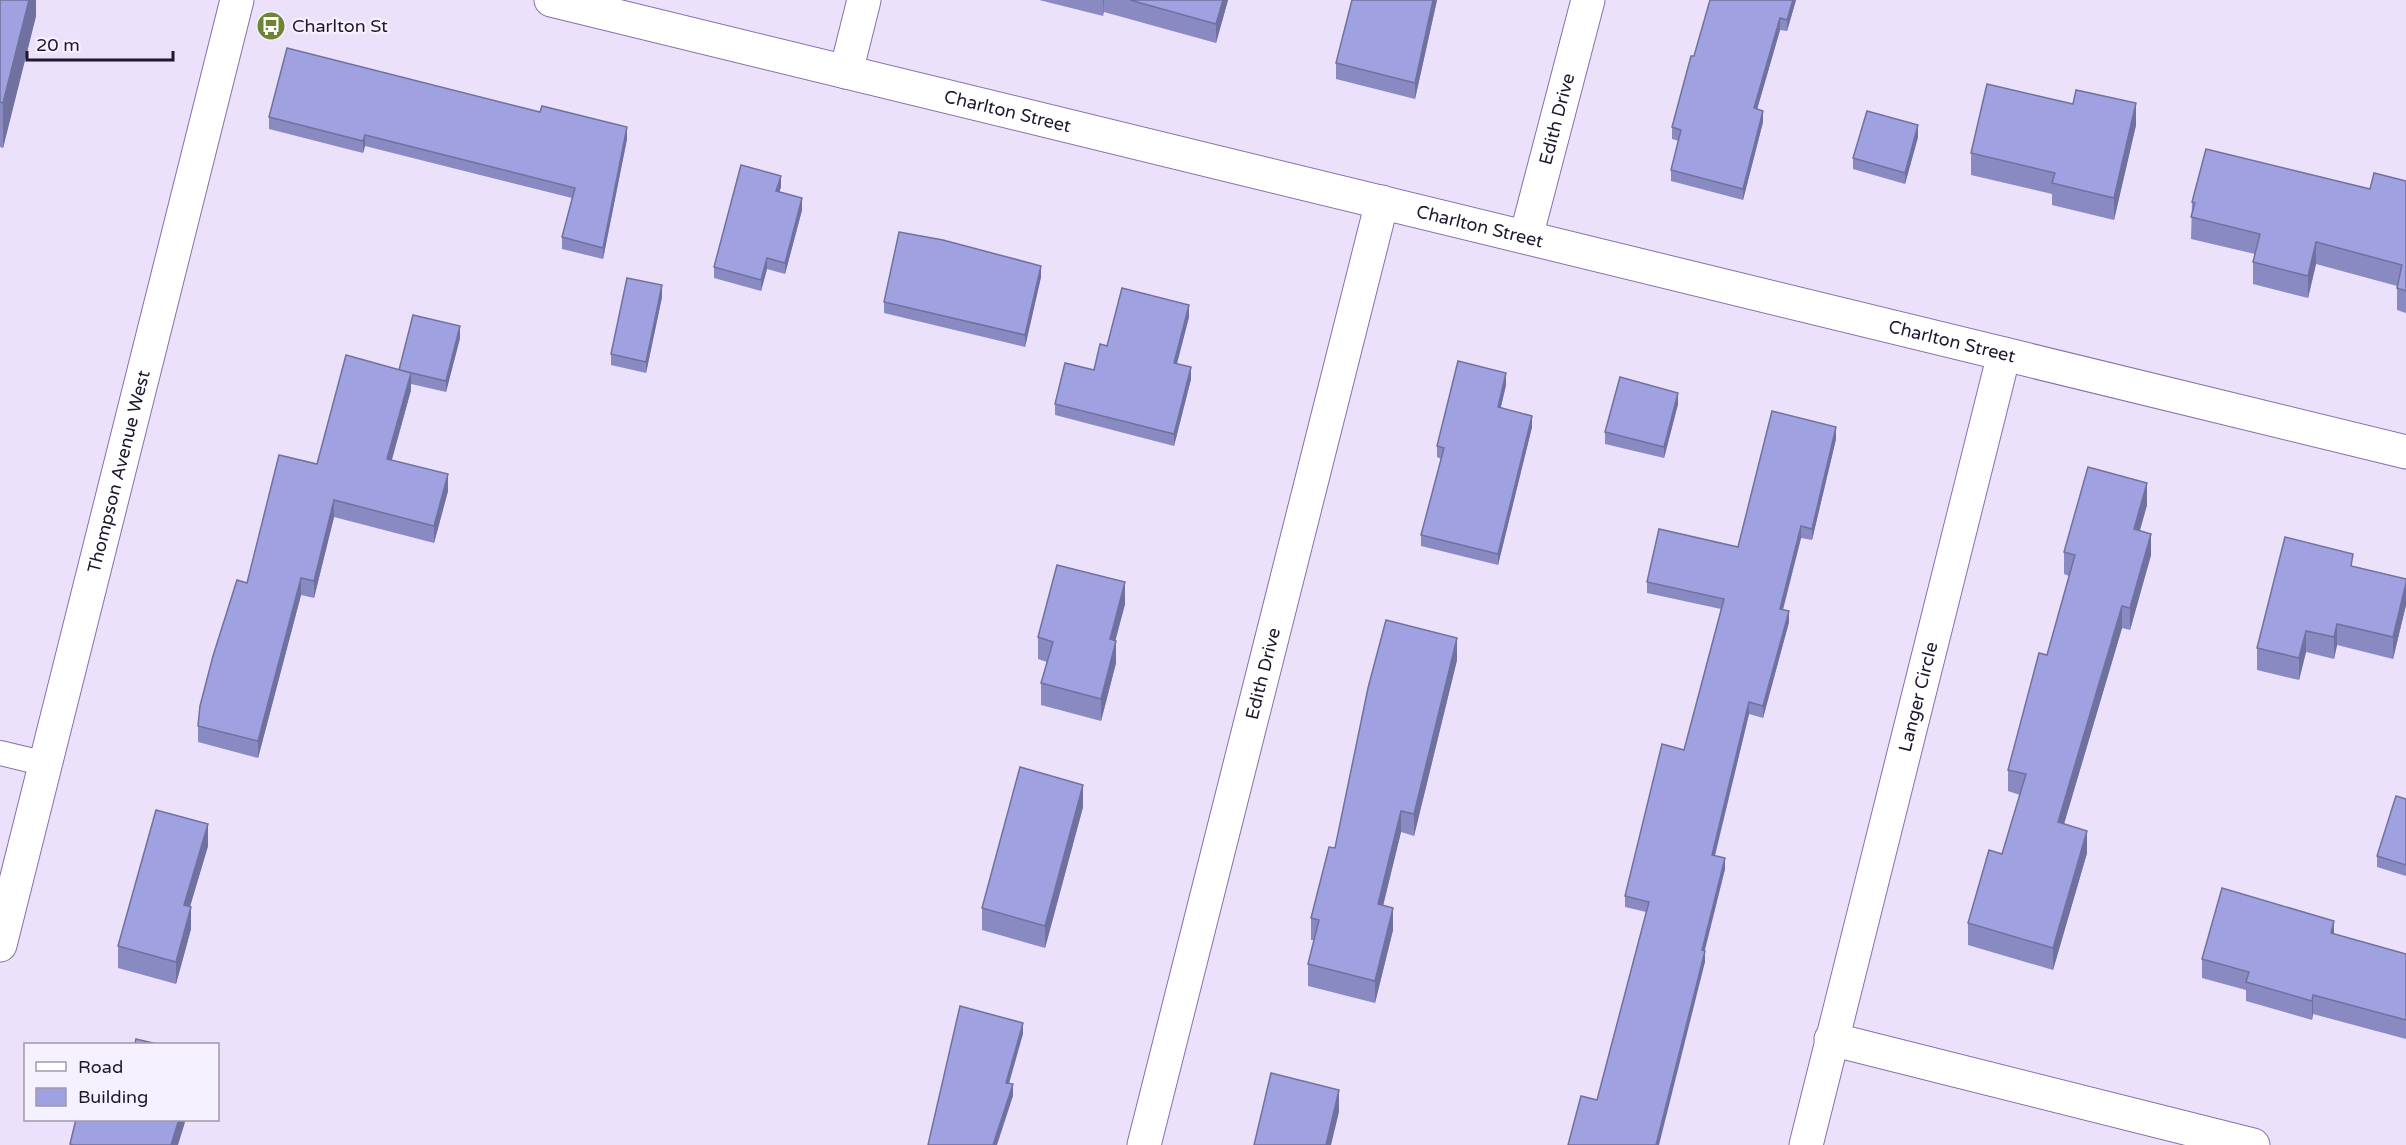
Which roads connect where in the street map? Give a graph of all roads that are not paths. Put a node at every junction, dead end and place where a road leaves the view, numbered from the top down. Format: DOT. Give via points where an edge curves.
graph roads {
  1 [pos="237,0"];
  2 [pos="551,0"];
  3 [pos="864,0"];
  4 [pos="1588,0"];
  5 [pos="846,72"];
  6 [pos="1382,202"];
  7 [pos="1526,237"];
  8 [pos="2004,354"];
  9 [pos="2406,453"];
  10 [pos="0,753"];
  11 [pos="45,764"];
  12 [pos="0,945"];
  13 [pos="1831,1039"];
  14 [pos="1144,1145"];
  15 [pos="1806,1145"];
  16 [pos="2253,1145"];
  1 -- 11 [label="street, Thompson Avenue West"];
  2 -- 5 [label="street, Charlton Street"];
  3 -- 5 [label="street"];
  4 -- 7 [label="street, Edith Drive"];
  5 -- 6 [label="street, Charlton Street"];
  6 -- 7 [label="street, Charlton Street"];
  6 -- 14 [label="street, Edith Drive"];
  7 -- 8 [label="street, Charlton Street"];
  8 -- 9 [label="street, Charlton Street"];
  8 -- 13 [label="street, Langer Circle"];
  10 -- 11 [label="lane"];
  11 -- 12 [label="street, Thompson Avenue West"];
  13 -- 15 [label="street, Langer Circle"];
  13 -- 16 [label="street"];
}
